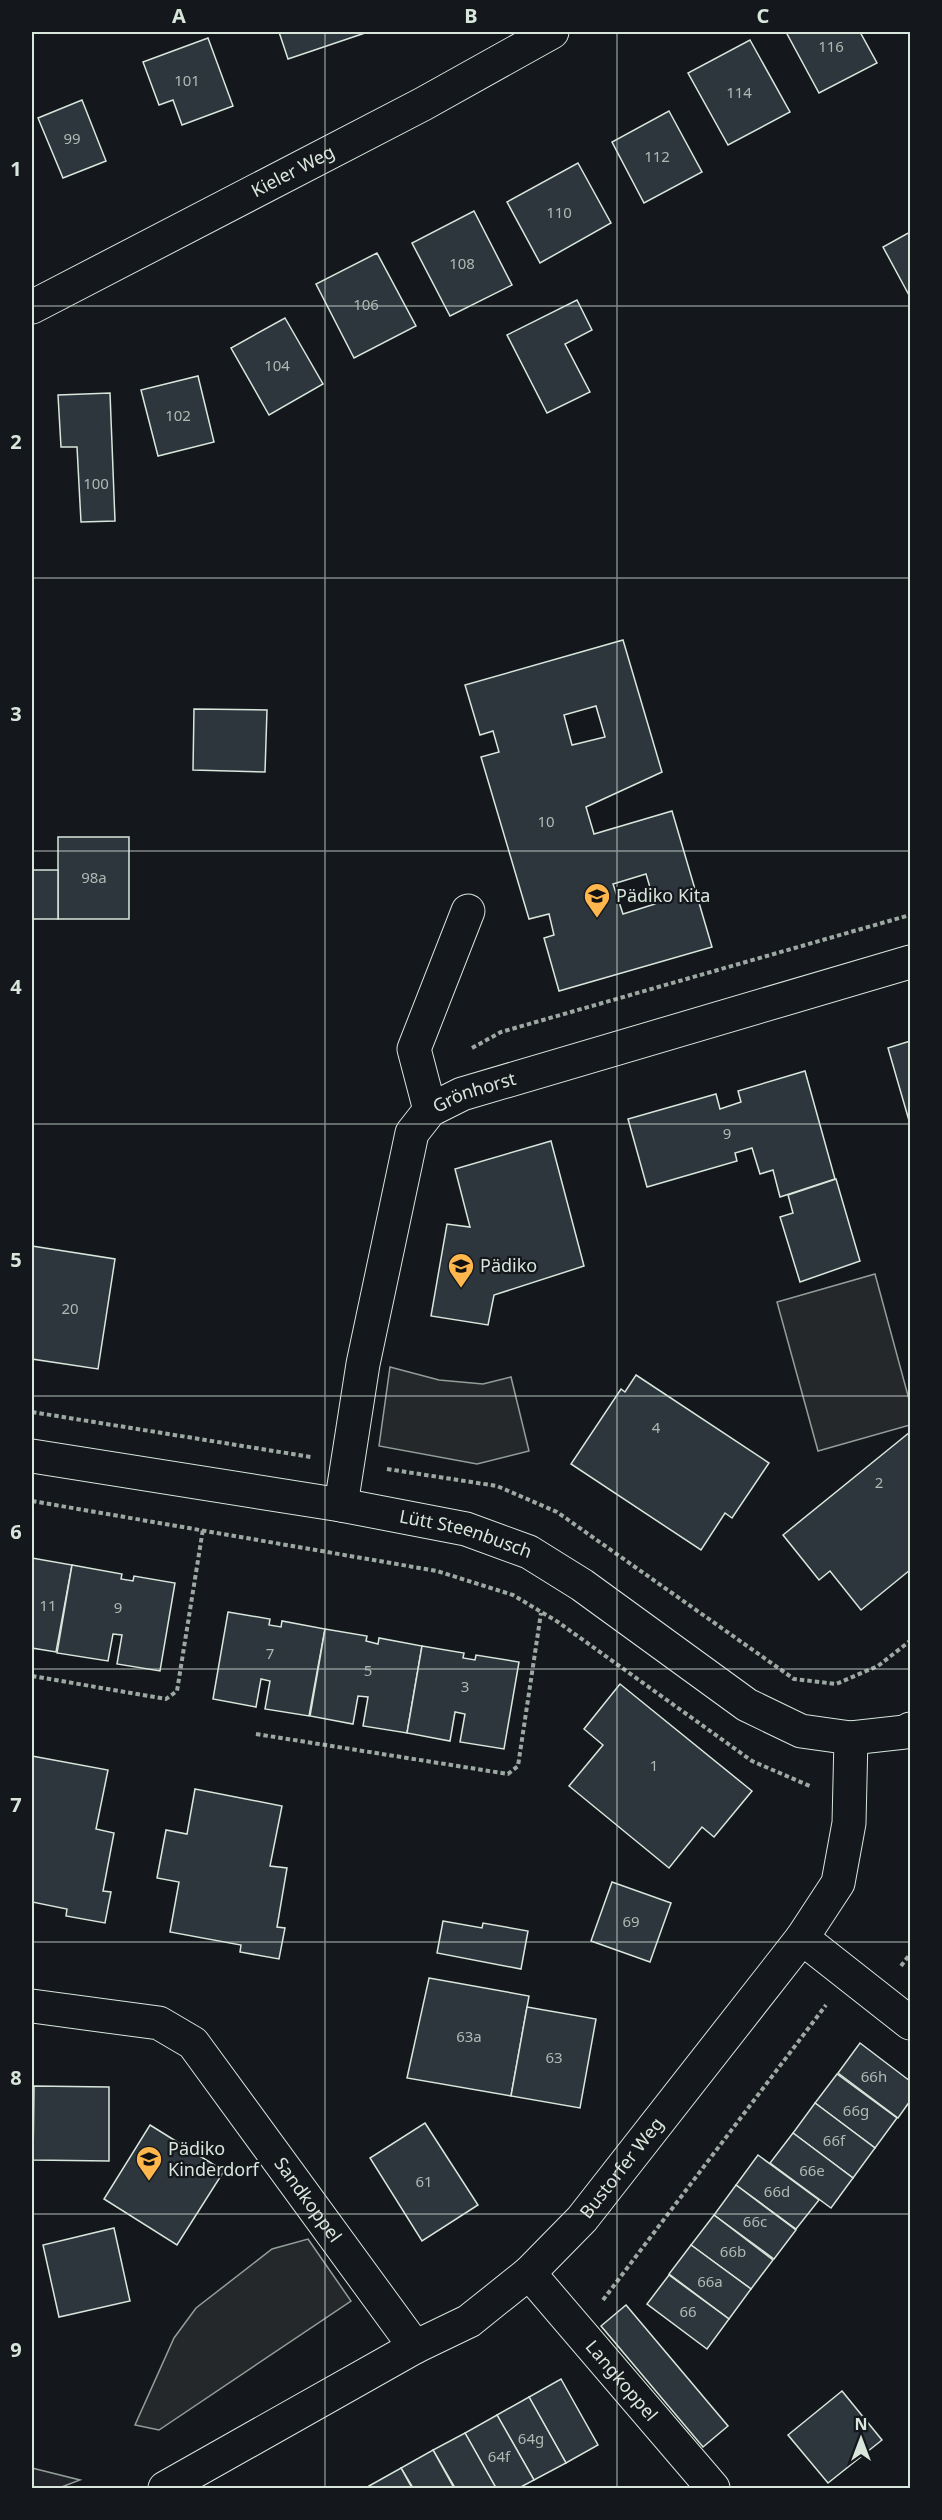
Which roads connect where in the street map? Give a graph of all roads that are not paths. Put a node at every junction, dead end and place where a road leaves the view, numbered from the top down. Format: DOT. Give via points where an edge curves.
graph roads {
  1 [pos="552,32"];
  2 [pos="32,307"];
  3 [pos="468,911"];
  4 [pos="910,962"];
  5 [pos="430,1110"];
  6 [pos="32,1456"];
  7 [pos="341,1505"];
  8 [pos="910,1729"];
  9 [pos="851,1738"];
  10 [pos="802,1938"];
  11 [pos="32,2006"];
  12 [pos="910,2023"];
  13 [pos="529,2273"];
  14 [pos="415,2347"];
  15 [pos="165,2488"];
  16 [pos="713,2488"];
  1 -- 2 [label="street, Kieler Weg" via="423,104"];
  3 -- 5 [label="street" via="414,1049"];
  4 -- 5 [label="street, Grönhorst" via="462,1094"];
  5 -- 7 [label="street, Grönhorst" via="412,1133 363,1364"];
  6 -- 7 [label="street, Lütt Steenbusch"];
  7 -- 9 [label="street, Lütt Steenbusch" via="466,1529 529,1552 582,1585 747,1705 801,1731"];
  8 -- 9 [label="street"];
  9 -- 10 [label="street, Bustorfer Weg" via="849,1823 838,1884"];
  10 -- 12 [label="street"];
  10 -- 13 [label="street, Bustorfer Weg" via="582,2219"];
  11 -- 14 [label="street, Sandkoppel" via="159,2024 193,2043"];
  13 -- 14 [label="street, Bustorfer Weg" via="469,2320"];
  13 -- 16 [label="street, Langkoppel"];
  14 -- 15 [label="street, Bustorfer Weg"];
}
